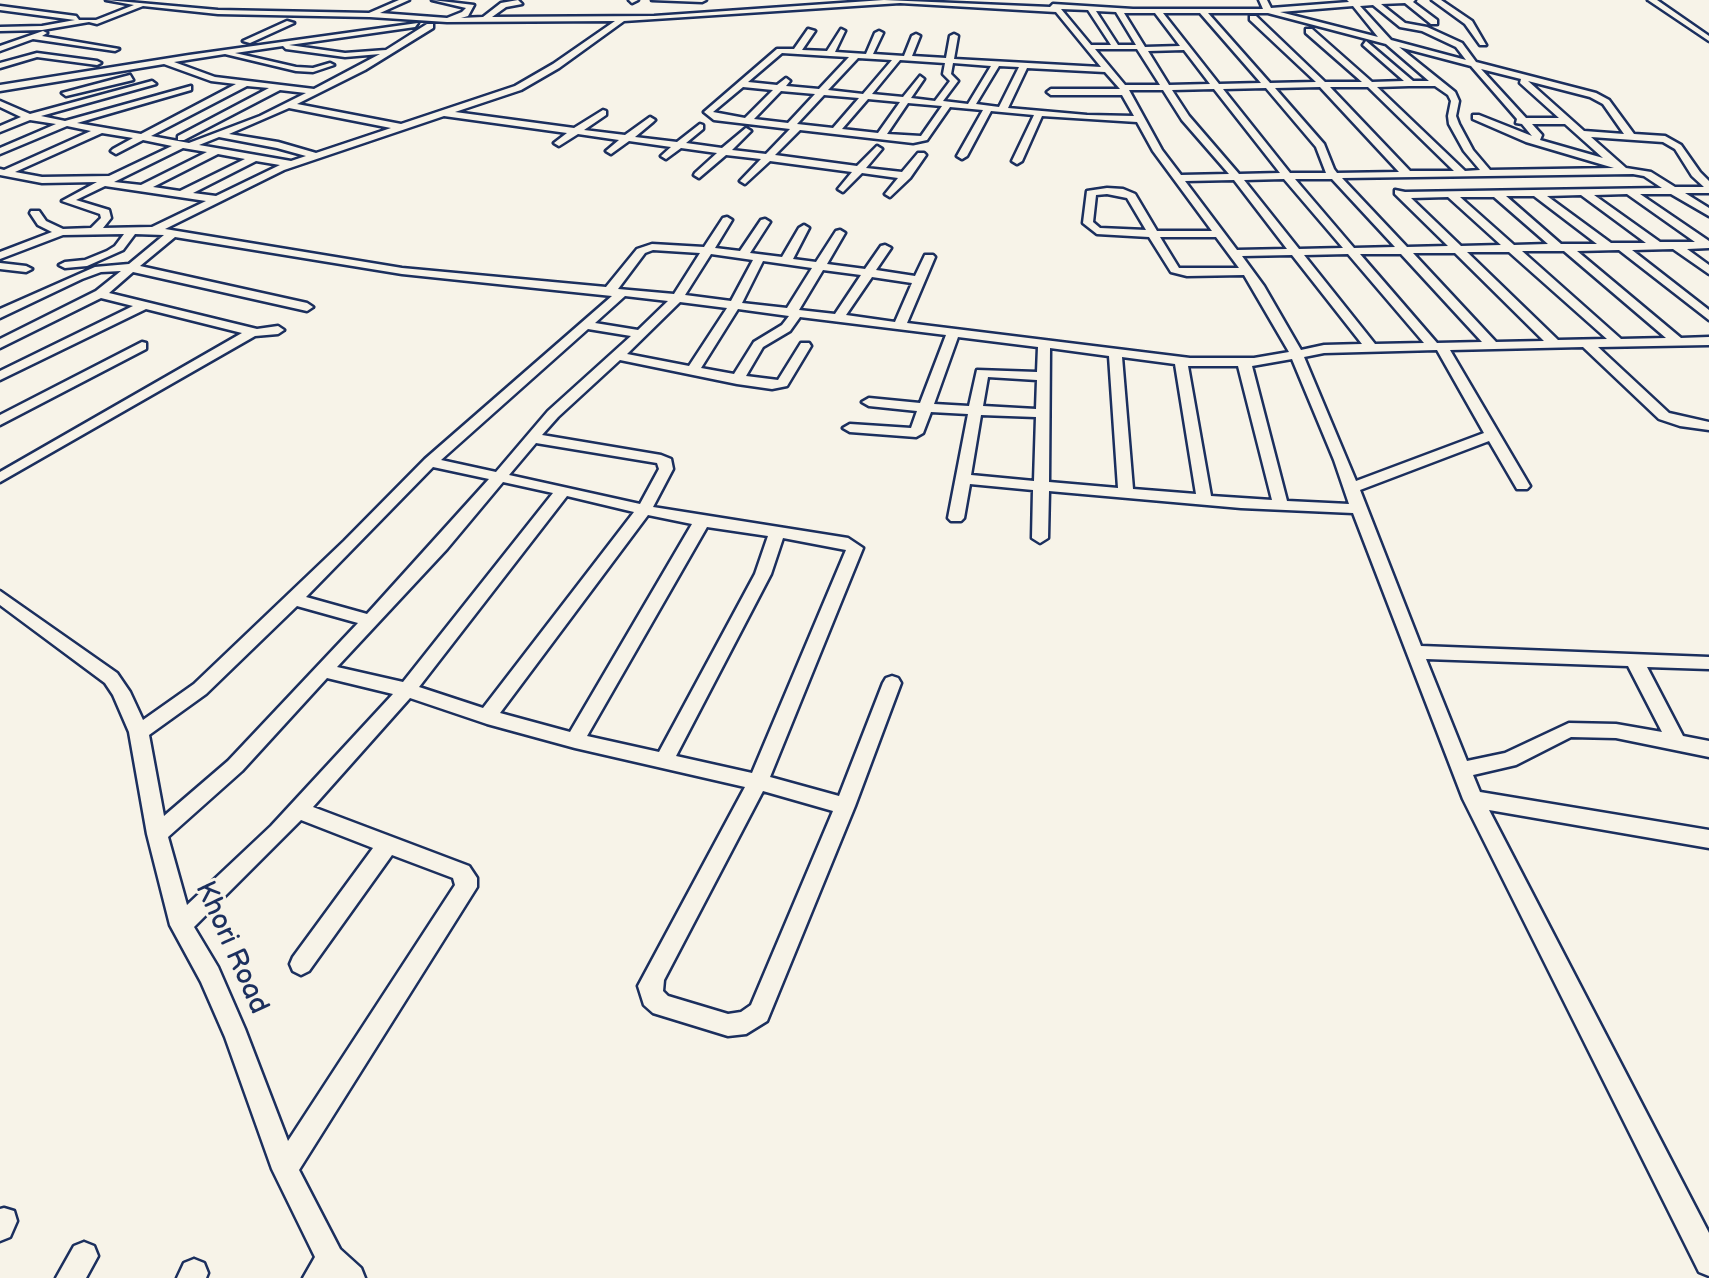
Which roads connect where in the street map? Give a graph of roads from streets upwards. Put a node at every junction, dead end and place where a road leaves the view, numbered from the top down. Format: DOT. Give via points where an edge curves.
graph roads {
  1 [pos="8,0"];
  2 [pos="110,0"];
  3 [pos="405,0"];
  4 [pos="436,0"];
  5 [pos="656,0"];
  6 [pos="811,0"];
  7 [pos="1188,0"];
  8 [pos="1224,0"];
  9 [pos="1263,0"];
  10 [pos="1298,0"];
  11 [pos="1406,0"];
  12 [pos="1411,0"];
  13 [pos="1436,0"];
  14 [pos="1652,0"];
  15 [pos="702,1"];
  16 [pos="891,1"];
  17 [pos="920,1"];
  18 [pos="945,1"];
  19 [pos="1377,1"];
  20 [pos="519,2"];
  21 [pos="843,2"];
  22 [pos="1352,2"];
  23 [pos="0,3"];
  24 [pos="1329,3"];
  25 [pos="145,4"];
  26 [pos="272,4"];
  27 [pos="1051,4"];
  28 [pos="803,7"];
  29 [pos="0,8"];
  30 [pos="1319,8"];
  31 [pos="1091,9"];
  32 [pos="1303,9"];
  33 [pos="128,10"];
  34 [pos="1119,10"];
  35 [pos="1230,11"];
  36 [pos="1266,11"];
  37 [pos="1157,12"];
  38 [pos="1192,12"];
  39 [pos="1203,12"];
  40 [pos="156,13"];
  41 [pos="256,13"];
  42 [pos="370,15"];
  43 [pos="623,18"];
  44 [pos="649,18"];
  45 [pos="1255,18"];
  46 [pos="447,20"];
  47 [pos="484,20"];
  48 [pos="93,21"];
  49 [pos="1434,22"];
  50 [pos="290,23"];
  51 [pos="432,23"];
  52 [pos="113,27"];
  53 [pos="1330,27"];
  54 [pos="42,28"];
  55 [pos="0,29"];
  56 [pos="19,29"];
  57 [pos="811,31"];
  58 [pos="841,31"];
  59 [pos="1309,31"];
  60 [pos="879,33"];
  61 [pos="0,36"];
  62 [pos="916,36"];
  63 [pos="954,36"];
  64 [pos="33,37"];
  65 [pos="1709,39"];
  66 [pos="1366,43"];
  67 [pos="1483,43"];
  68 [pos="276,45"];
  69 [pos="97,46"];
  70 [pos="1393,46"];
  71 [pos="1087,47"];
  72 [pos="1116,47"];
  73 [pos="1140,48"];
  74 [pos="1187,48"];
  75 [pos="0,49"];
  76 [pos="115,49"];
  77 [pos="392,49"];
  78 [pos="797,51"];
  79 [pos="218,52"];
  80 [pos="830,54"];
  81 [pos="855,56"];
  82 [pos="868,57"];
  83 [pos="68,58"];
  84 [pos="902,59"];
  85 [pos="164,61"];
  86 [pos="950,62"];
  87 [pos="97,63"];
  88 [pos="996,64"];
  89 [pos="330,65"];
  90 [pos="1476,65"];
  91 [pos="1024,66"];
  92 [pos="180,67"];
  93 [pos="0,68"];
  94 [pos="1061,68"];
  95 [pos="1110,70"];
  96 [pos="13,71"];
  97 [pos="26,73"];
  98 [pos="1511,74"];
  99 [pos="201,75"];
  100 [pos="154,77"];
  101 [pos="789,78"];
  102 [pos="920,79"];
  103 [pos="43,82"];
  104 [pos="245,83"];
  105 [pos="1440,83"];
  106 [pos="739,84"];
  107 [pos="171,85"];
  108 [pos="1371,85"];
  109 [pos="1413,85"];
  110 [pos="1324,86"];
  111 [pos="278,87"];
  112 [pos="1269,87"];
  113 [pos="0,88"];
  114 [pos="188,88"];
  115 [pos="779,88"];
  116 [pos="1165,88"];
  117 [pos="1217,88"];
  118 [pos="1124,90"];
  119 [pos="312,91"];
  120 [pos="820,92"];
  121 [pos="1051,92"];
  122 [pos="66,93"];
  123 [pos="867,96"];
  124 [pos="904,100"];
  125 [pos="86,102"];
  126 [pos="942,104"];
  127 [pos="1,105"];
  128 [pos="287,105"];
  129 [pos="970,107"];
  130 [pos="988,109"];
  131 [pos="1002,110"];
  132 [pos="108,111"];
  133 [pos="444,113"];
  134 [pos="603,113"];
  135 [pos="1040,114"];
  136 [pos="1452,114"];
  137 [pos="29,117"];
  138 [pos="1476,117"];
  139 [pos="1141,118"];
  140 [pos="650,120"];
  141 [pos="1521,121"];
  142 [pos="1569,121"];
  143 [pos="67,122"];
  144 [pos="746,126"];
  145 [pos="700,127"];
  146 [pos="404,128"];
  147 [pos="793,128"];
  148 [pos="0,129"];
  149 [pos="103,129"];
  150 [pos="578,132"];
  151 [pos="835,132"];
  152 [pos="1583,134"];
  153 [pos="218,135"];
  154 [pos="1630,135"];
  155 [pos="144,137"];
  156 [pos="880,137"];
  157 [pos="627,138"];
  158 [pos="1530,140"];
  159 [pos="182,143"];
  160 [pos="559,144"];
  161 [pos="681,145"];
  162 [pos="877,149"];
  163 [pos="116,150"];
  164 [pos="218,150"];
  165 [pos="611,150"];
  166 [pos="725,151"];
  167 [pos="0,153"];
  168 [pos="921,155"];
  169 [pos="315,156"];
  170 [pos="667,156"];
  171 [pos="962,156"];
  172 [pos="256,157"];
  173 [pos="770,157"];
  174 [pos="37,159"];
  175 [pos="1017,161"];
  176 [pos="290,164"];
  177 [pos="1620,168"];
  178 [pos="860,170"];
  179 [pos="2,172"];
  180 [pos="1531,173"];
  181 [pos="1408,174"];
  182 [pos="1462,174"];
  183 [pos="1488,174"];
  184 [pos="699,175"];
  185 [pos="1286,175"];
  186 [pos="1381,175"];
  187 [pos="906,176"];
  188 [pos="1335,176"];
  189 [pos="1236,177"];
  190 [pos="1180,178"];
  191 [pos="42,180"];
  192 [pos="106,181"];
  193 [pos="745,181"];
  194 [pos="10,185"];
  195 [pos="144,188"];
  196 [pos="1709,188"];
  197 [pos="843,189"];
  198 [pos="1672,190"];
  199 [pos="1629,191"];
  200 [pos="1537,192"];
  201 [pos="1557,192"];
  202 [pos="1583,192"];
  203 [pos="184,193"];
  204 [pos="1496,193"];
  205 [pos="890,194"];
  206 [pos="1450,194"];
  207 [pos="1402,195"];
  208 [pos="216,199"];
  209 [pos="1709,212"];
  210 [pos="35,214"];
  211 [pos="727,220"];
  212 [pos="765,222"];
  213 [pos="804,228"];
  214 [pos="132,229"];
  215 [pos="95,230"];
  216 [pos="154,230"];
  217 [pos="61,232"];
  218 [pos="174,232"];
  219 [pos="840,233"];
  220 [pos="1153,234"];
  221 [pos="1220,234"];
  222 [pos="1708,244"];
  223 [pos="1675,245"];
  224 [pos="1658,246"];
  225 [pos="1615,247"];
  226 [pos="884,248"];
  227 [pos="1510,248"];
  228 [pos="1563,248"];
  229 [pos="1459,249"];
  230 [pos="707,250"];
  231 [pos="1403,250"];
  232 [pos="1348,251"];
  233 [pos="1295,252"];
  234 [pos="1234,253"];
  235 [pos="743,255"];
  236 [pos="0,256"];
  237 [pos="761,257"];
  238 [pos="929,257"];
  239 [pos="786,261"];
  240 [pos="65,265"];
  241 [pos="821,265"];
  242 [pos="0,266"];
  243 [pos="132,268"];
  244 [pos="26,269"];
  245 [pos="1247,271"];
  246 [pos="1709,271"];
  247 [pos="867,272"];
  248 [pos="919,280"];
  249 [pos="615,293"];
  250 [pos="100,294"];
  251 [pos="677,298"];
  252 [pos="144,305"];
  253 [pos="735,305"];
  254 [pos="307,307"];
  255 [pos="794,312"];
  256 [pos="0,314"];
  257 [pos="1709,316"];
  258 [pos="839,317"];
  259 [pos="901,324"];
  260 [pos="584,325"];
  261 [pos="278,330"];
  262 [pos="253,332"];
  263 [pos="954,332"];
  264 [pos="641,334"];
  265 [pos="1709,341"];
  266 [pos="1617,342"];
  267 [pos="1678,342"];
  268 [pos="1554,343"];
  269 [pos="1586,343"];
  270 [pos="0,344"];
  271 [pos="1492,345"];
  272 [pos="142,346"];
  273 [pos="805,346"];
  274 [pos="1044,346"];
  275 [pos="1437,346"];
  276 [pos="1371,348"];
  277 [pos="1115,354"];
  278 [pos="617,356"];
  279 [pos="1297,356"];
  280 [pos="1181,361"];
  281 [pos="1244,362"];
  282 [pos="691,371"];
  283 [pos="0,376"];
  284 [pos="1044,376"];
  285 [pos="737,380"];
  286 [pos="869,402"];
  287 [pos="924,408"];
  288 [pos="976,410"];
  289 [pos="1043,412"];
  290 [pos="0,421"];
  291 [pos="1709,426"];
  292 [pos="850,428"];
  293 [pos="1494,434"];
  294 [pos="532,438"];
  295 [pos="430,462"];
  296 [pos="499,477"];
  297 [pos="0,478"];
  298 [pos="963,479"];
  299 [pos="1522,486"];
  300 [pos="1041,487"];
  301 [pos="1351,488"];
  302 [pos="563,491"];
  303 [pos="1126,494"];
  304 [pos="1204,500"];
  305 [pos="1281,505"];
  306 [pos="645,508"];
  307 [pos="1359,509"];
  308 [pos="956,518"];
  309 [pos="702,521"];
  310 [pos="777,534"];
  311 [pos="1040,538"];
  312 [pos="0,597"];
  313 [pos="293,599"];
  314 [pos="371,621"];
  315 [pos="1413,652"];
  316 [pos="1634,660"];
  317 [pos="1709,663"];
  318 [pos="324,671"];
  319 [pos="892,683"];
  320 [pos="407,690"];
  321 [pos="488,717"];
  322 [pos="139,732"];
  323 [pos="575,741"];
  324 [pos="1677,744"];
  325 [pos="1709,750"];
  326 [pos="663,762"];
  327 [pos="1461,769"];
  328 [pos="758,782"];
  329 [pos="1473,799"];
  330 [pos="845,806"];
  331 [pos="298,810"];
  332 [pos="157,834"];
  333 [pos="1709,839"];
  334 [pos="388,844"];
  335 [pos="181,925"];
  336 [pos="301,964"];
  337 [pos="285,1169"];
  338 [pos="1709,1262"];
  339 [pos="323,1268"];
  340 [pos="351,1278"];
  1 -- 23 [label="street"];
  2 -- 25 [label="street"];
  3 -- 42 [label="street"];
  4 -- 46 [label="street" via="471,7"];
  5 -- 15 [label="street"];
  5 -- 44 [label="street"];
  6 -- 28 [label="street"];
  7 -- 38 [label="street"];
  8 -- 35 [label="street"];
  9 -- 36 [label="street"];
  10 -- 32 [label="street"];
  11 -- 12 [label="street"];
  11 -- 19 [label="street"];
  11 -- 49 [label="street"];
  13 -- 67 [label="street" via="1469,23"];
  14 -- 65 [label="street"];
  16 -- 17 [label="street"];
  16 -- 21 [label="street"];
  17 -- 18 [label="street"];
  18 -- 27 [label="street"];
  19 -- 22 [label="street"];
  19 -- 90 [label="street" via="1403,25 1456,43"];
  20 -- 47 [label="street" via="504,5"];
  21 -- 28 [label="street"];
  22 -- 24 [label="street"];
  22 -- 70 [label="street"];
  24 -- 30 [label="street"];
  25 -- 33 [label="street"];
  25 -- 41 [label="street"];
  26 -- 41 [label="street"];
  27 -- 31 [label="street"];
  27 -- 71 [label="street"];
  28 -- 44 [label="street"];
  29 -- 48 [label="street"];
  30 -- 32 [label="street"];
  30 -- 53 [label="street"];
  31 -- 34 [label="street"];
  31 -- 72 [label="street"];
  32 -- 36 [label="street"];
  33 -- 40 [label="street"];
  33 -- 48 [label="street"];
  34 -- 37 [label="street"];
  34 -- 73 [label="street"];
  35 -- 36 [label="street"];
  35 -- 39 [label="street"];
  35 -- 45 [label="street"];
  36 -- 45 [label="street"];
  36 -- 53 [label="street"];
  37 -- 38 [label="street"];
  37 -- 74 [label="street"];
  38 -- 39 [label="street"];
  39 -- 112 [label="street"];
  41 -- 42 [label="street"];
  42 -- 46 [label="street"];
  43 -- 44 [label="street"];
  43 -- 47 [label="street"];
  43 -- 133 [label="street" via="518,88"];
  45 -- 59 [label="street"];
  45 -- 110 [label="street"];
  46 -- 47 [label="street"];
  46 -- 51 [label="street"];
  48 -- 52 [label="street" via="90,25"];
  48 -- 54 [label="street"];
  50 -- 79 [label="street"];
  51 -- 68 [label="street"];
  51 -- 77 [label="street"];
  53 -- 70 [label="street"];
  54 -- 56 [label="street"];
  54 -- 64 [label="street" via="44,33"];
  55 -- 56 [label="street"];
  56 -- 61 [label="street"];
  57 -- 78 [label="street"];
  58 -- 80 [label="street"];
  59 -- 66 [label="street"];
  59 -- 108 [label="street"];
  60 -- 82 [label="street"];
  62 -- 84 [label="street"];
  63 -- 86 [label="street"];
  64 -- 69 [label="street"];
  64 -- 75 [label="street"];
  66 -- 70 [label="street"];
  66 -- 109 [label="street"];
  68 -- 77 [label="street" via="345,55"];
  68 -- 79 [label="street"];
  69 -- 76 [label="street"];
  69 -- 83 [label="street"];
  70 -- 90 [label="street"];
  70 -- 105 [label="street"];
  71 -- 72 [label="street"];
  71 -- 95 [label="street"];
  72 -- 73 [label="street"];
  73 -- 74 [label="street"];
  73 -- 116 [label="street"];
  74 -- 117 [label="street"];
  77 -- 119 [label="street"];
  78 -- 80 [label="street" via="811,56"];
  78 -- 106 [label="street" via="776,52"];
  79 -- 85 [label="street"];
  79 -- 89 [label="street" via="296,69"];
  80 -- 81 [label="street"];
  81 -- 82 [label="street"];
  81 -- 120 [label="street"];
  82 -- 84 [label="street"];
  83 -- 87 [label="street"];
  83 -- 93 [label="street" via="31,55"];
  84 -- 86 [label="street"];
  84 -- 123 [label="street"];
  85 -- 92 [label="street"];
  85 -- 103 [label="street"];
  86 -- 88 [label="street"];
  86 -- 126 [label="street" via="947,74 954,81"];
  88 -- 91 [label="street"];
  88 -- 129 [label="street"];
  90 -- 98 [label="street"];
  90 -- 141 [label="street"];
  91 -- 94 [label="street"];
  91 -- 131 [label="street"];
  92 -- 99 [label="street"];
  92 -- 100 [label="street"];
  93 -- 96 [label="street"];
  94 -- 95 [label="street"];
  94 -- 121 [label="street"];
  95 -- 118 [label="street"];
  97 -- 103 [label="street" via="41,76"];
  98 -- 142 [label="street"];
  98 -- 154 [label="street" via="1598,97"];
  99 -- 104 [label="street"];
  99 -- 107 [label="street"];
  100 -- 122 [label="street"];
  100 -- 125 [label="street"];
  101 -- 115 [label="street"];
  102 -- 124 [label="street"];
  103 -- 113 [label="street"];
  103 -- 122 [label="street"];
  104 -- 111 [label="street"];
  104 -- 155 [label="street"];
  105 -- 109 [label="street"];
  105 -- 136 [label="street" via="1455,98"];
  106 -- 115 [label="street"];
  106 -- 144 [label="street" via="708,112"];
  108 -- 109 [label="street"];
  108 -- 110 [label="street"];
  108 -- 182 [label="street"];
  110 -- 112 [label="street"];
  110 -- 181 [label="street"];
  111 -- 119 [label="street"];
  111 -- 159 [label="street"];
  112 -- 117 [label="street"];
  112 -- 188 [label="street" via="1321,146"];
  114 -- 132 [label="street"];
  115 -- 120 [label="street"];
  115 -- 144 [label="street"];
  116 -- 117 [label="street"];
  116 -- 118 [label="street"];
  116 -- 189 [label="street"];
  117 -- 185 [label="street"];
  118 -- 121 [label="street"];
  118 -- 139 [label="street"];
  119 -- 128 [label="street"];
  120 -- 123 [label="street"];
  120 -- 147 [label="street"];
  121 -- 135 [label="street"];
  122 -- 125 [label="street"];
  123 -- 124 [label="street"];
  123 -- 151 [label="street"];
  124 -- 126 [label="street"];
  124 -- 156 [label="street"];
  125 -- 132 [label="street"];
  125 -- 137 [label="street"];
  126 -- 129 [label="street"];
  126 -- 156 [label="street" via="925,138"];
  127 -- 137 [label="street"];
  128 -- 146 [label="street"];
  128 -- 153 [label="street"];
  129 -- 130 [label="street"];
  130 -- 131 [label="street"];
  130 -- 171 [label="street"];
  131 -- 135 [label="street"];
  132 -- 143 [label="street"];
  133 -- 146 [label="street"];
  133 -- 150 [label="street"];
  134 -- 150 [label="street"];
  135 -- 139 [label="street"];
  135 -- 175 [label="street"];
  136 -- 138 [label="street"];
  136 -- 183 [label="street" via="1469,151"];
  137 -- 143 [label="street"];
  137 -- 148 [label="street"];
  138 -- 141 [label="street"];
  138 -- 158 [label="street"];
  139 -- 190 [label="street" via="1158,151"];
  140 -- 157 [label="street"];
  141 -- 142 [label="street"];
  141 -- 158 [label="street" via="1537,137"];
  142 -- 152 [label="street"];
  143 -- 149 [label="street"];
  143 -- 167 [label="street"];
  144 -- 147 [label="street"];
  144 -- 166 [label="street"];
  145 -- 161 [label="street"];
  146 -- 169 [label="street"];
  147 -- 151 [label="street"];
  147 -- 173 [label="street"];
  149 -- 155 [label="street"];
  149 -- 174 [label="street"];
  150 -- 157 [label="street"];
  150 -- 160 [label="street"];
  151 -- 156 [label="street"];
  152 -- 154 [label="street"];
  152 -- 177 [label="street"];
  153 -- 159 [label="street"];
  153 -- 169 [label="street"];
  154 -- 196 [label="street" via="1670,141"];
  155 -- 159 [label="street"];
  155 -- 163 [label="street"];
  157 -- 161 [label="street"];
  157 -- 165 [label="street"];
  158 -- 177 [label="street"];
  159 -- 164 [label="street"];
  159 -- 192 [label="street"];
  161 -- 166 [label="street"];
  161 -- 170 [label="street"];
  162 -- 178 [label="street"];
  164 -- 172 [label="street"];
  164 -- 195 [label="street"];
  166 -- 173 [label="street"];
  166 -- 184 [label="street"];
  167 -- 174 [label="street"];
  168 -- 187 [label="street"];
  169 -- 176 [label="street"];
  172 -- 176 [label="street"];
  172 -- 203 [label="street"];
  173 -- 178 [label="street"];
  173 -- 193 [label="street"];
  174 -- 179 [label="street"];
  176 -- 208 [label="street"];
  177 -- 180 [label="street"];
  177 -- 198 [label="street" via="1647,174"];
  178 -- 187 [label="street"];
  178 -- 197 [label="street"];
  179 -- 191 [label="street"];
  180 -- 183 [label="street"];
  180 -- 201 [label="street"];
  181 -- 182 [label="street"];
  181 -- 186 [label="street"];
  182 -- 183 [label="street"];
  185 -- 188 [label="street"];
  185 -- 189 [label="street"];
  185 -- 232 [label="street"];
  186 -- 188 [label="street"];
  186 -- 207 [label="street"];
  187 -- 205 [label="street"];
  188 -- 231 [label="street"];
  189 -- 190 [label="street"];
  189 -- 233 [label="street"];
  190 -- 221 [label="street"];
  191 -- 192 [label="street"];
  191 -- 194 [label="street"];
  192 -- 195 [label="street"];
  192 -- 215 [label="street" via="67,201 105,212 106,218"];
  195 -- 203 [label="street"];
  196 -- 198 [label="street"];
  198 -- 199 [label="street"];
  198 -- 209 [label="street"];
  199 -- 202 [label="street"];
  199 -- 222 [label="street"];
  200 -- 201 [label="street"];
  200 -- 204 [label="street"];
  200 -- 225 [label="street"];
  201 -- 202 [label="street"];
  202 -- 224 [label="street"];
  203 -- 208 [label="street"];
  204 -- 206 [label="street"];
  204 -- 228 [label="street"];
  206 -- 207 [label="street"];
  206 -- 227 [label="street"];
  207 -- 229 [label="street"];
  208 -- 216 [label="street"];
  210 -- 217 [label="street"];
  211 -- 230 [label="street"];
  212 -- 235 [label="street"];
  213 -- 239 [label="street"];
  214 -- 215 [label="street"];
  214 -- 216 [label="street"];
  214 -- 240 [label="street" via="111,253"];
  215 -- 217 [label="street"];
  216 -- 218 [label="street"];
  217 -- 236 [label="street"];
  218 -- 243 [label="street"];
  218 -- 249 [label="street" via="402,271"];
  219 -- 241 [label="street"];
  220 -- 220 [label="street" via="1093,230 1087,211 1091,193 1128,194"];
  220 -- 221 [label="street"];
  220 -- 245 [label="street" via="1172,267 1180,272"];
  221 -- 234 [label="street"];
  222 -- 223 [label="street"];
  223 -- 224 [label="street"];
  223 -- 246 [label="street"];
  224 -- 225 [label="street"];
  225 -- 228 [label="street"];
  225 -- 257 [label="street"];
  226 -- 247 [label="street"];
  227 -- 228 [label="street"];
  227 -- 229 [label="street"];
  227 -- 266 [label="street"];
  228 -- 267 [label="street"];
  229 -- 231 [label="street"];
  229 -- 268 [label="street"];
  230 -- 235 [label="street"];
  230 -- 249 [label="street" via="645,248"];
  230 -- 251 [label="street"];
  231 -- 232 [label="street"];
  231 -- 271 [label="street"];
  232 -- 233 [label="street"];
  232 -- 275 [label="street"];
  233 -- 234 [label="street"];
  233 -- 276 [label="street"];
  234 -- 245 [label="street"];
  235 -- 237 [label="street"];
  237 -- 239 [label="street"];
  237 -- 253 [label="street"];
  238 -- 248 [label="street"];
  239 -- 241 [label="street"];
  241 -- 247 [label="street"];
  241 -- 255 [label="street"];
  242 -- 244 [label="street"];
  243 -- 250 [label="street"];
  243 -- 254 [label="street"];
  243 -- 256 [label="street" via="99,269"];
  245 -- 279 [label="street"];
  247 -- 248 [label="street"];
  247 -- 258 [label="street"];
  248 -- 259 [label="street"];
  249 -- 251 [label="street"];
  249 -- 260 [label="street"];
  250 -- 252 [label="street"];
  250 -- 270 [label="street"];
  251 -- 253 [label="street"];
  251 -- 264 [label="street"];
  252 -- 262 [label="street"];
  252 -- 283 [label="street"];
  253 -- 255 [label="street"];
  253 -- 282 [label="street"];
  255 -- 258 [label="street"];
  255 -- 285 [label="street" via="786,328 758,345"];
  258 -- 259 [label="street"];
  259 -- 263 [label="street"];
  260 -- 264 [label="street"];
  260 -- 295 [label="street"];
  261 -- 262 [label="street"];
  262 -- 297 [label="street"];
  263 -- 274 [label="street"];
  263 -- 287 [label="street"];
  264 -- 278 [label="street"];
  265 -- 267 [label="street"];
  266 -- 267 [label="street"];
  266 -- 269 [label="street"];
  268 -- 269 [label="street"];
  268 -- 271 [label="street"];
  269 -- 291 [label="street" via="1664,416"];
  271 -- 275 [label="street"];
  272 -- 290 [label="street"];
  273 -- 285 [label="street" via="782,383"];
  274 -- 277 [label="street"];
  274 -- 284 [label="street"];
  275 -- 276 [label="street"];
  275 -- 293 [label="street"];
  276 -- 279 [label="street" via="1324,349"];
  277 -- 280 [label="street"];
  277 -- 303 [label="street"];
  278 -- 282 [label="street"];
  278 -- 294 [label="street"];
  279 -- 281 [label="street"];
  279 -- 301 [label="street"];
  280 -- 281 [label="street"];
  280 -- 304 [label="street"];
  281 -- 305 [label="street"];
  282 -- 285 [label="street"];
  284 -- 288 [label="street" via="982,373"];
  284 -- 289 [label="street"];
  286 -- 287 [label="street"];
  287 -- 288 [label="street"];
  287 -- 292 [label="street" via="916,433"];
  288 -- 289 [label="street"];
  288 -- 298 [label="street"];
  289 -- 300 [label="street"];
  293 -- 299 [label="street"];
  293 -- 301 [label="street"];
  294 -- 296 [label="street"];
  294 -- 306 [label="street" via="666,461"];
  295 -- 296 [label="street"];
  295 -- 313 [label="street"];
  296 -- 302 [label="street"];
  296 -- 314 [label="street"];
  298 -- 300 [label="street"];
  298 -- 308 [label="street"];
  300 -- 303 [label="street"];
  300 -- 311 [label="street"];
  301 -- 307 [label="street"];
  302 -- 306 [label="street"];
  302 -- 320 [label="street"];
  303 -- 304 [label="street"];
  304 -- 305 [label="street"];
  305 -- 307 [label="street"];
  306 -- 309 [label="street"];
  306 -- 321 [label="street"];
  307 -- 315 [label="street"];
  309 -- 310 [label="street"];
  309 -- 323 [label="street"];
  310 -- 326 [label="street" via="763,574"];
  310 -- 328 [label="street" via="848,542 855,548"];
  312 -- 322 [label="street, Khori Road" via="111,678"];
  313 -- 314 [label="street"];
  313 -- 322 [label="street" via="200,689"];
  314 -- 318 [label="street"];
  315 -- 316 [label="street"];
  315 -- 327 [label="street"];
  316 -- 317 [label="street"];
  316 -- 324 [label="street"];
  318 -- 320 [label="street"];
  318 -- 332 [label="street" via="235,766"];
  319 -- 330 [label="street"];
  320 -- 321 [label="street"];
  320 -- 331 [label="street"];
  321 -- 323 [label="street"];
  322 -- 332 [label="street, Khori Road"];
  323 -- 326 [label="street"];
  324 -- 325 [label="street"];
  324 -- 327 [label="street" via="1616,731 1569,730 1509,760"];
  326 -- 328 [label="street"];
  327 -- 329 [label="street"];
  328 -- 330 [label="street"];
  328 -- 330 [label="street" via="654,976 652,997 661,1005 728,1025 746,1023 759,1013"];
  329 -- 333 [label="street"];
  329 -- 338 [label="street"];
  331 -- 334 [label="street"];
  331 -- 335 [label="street"];
  332 -- 335 [label="street, Khori Road"];
  334 -- 336 [label="street"];
  334 -- 337 [label="street" via="461,872 466,887"];
  335 -- 337 [label="street, Khori Road" via="210,975 237,1037"];
  337 -- 339 [label="street, Khori Road"];
  339 -- 340 [label="street, Khori Road"];
}
